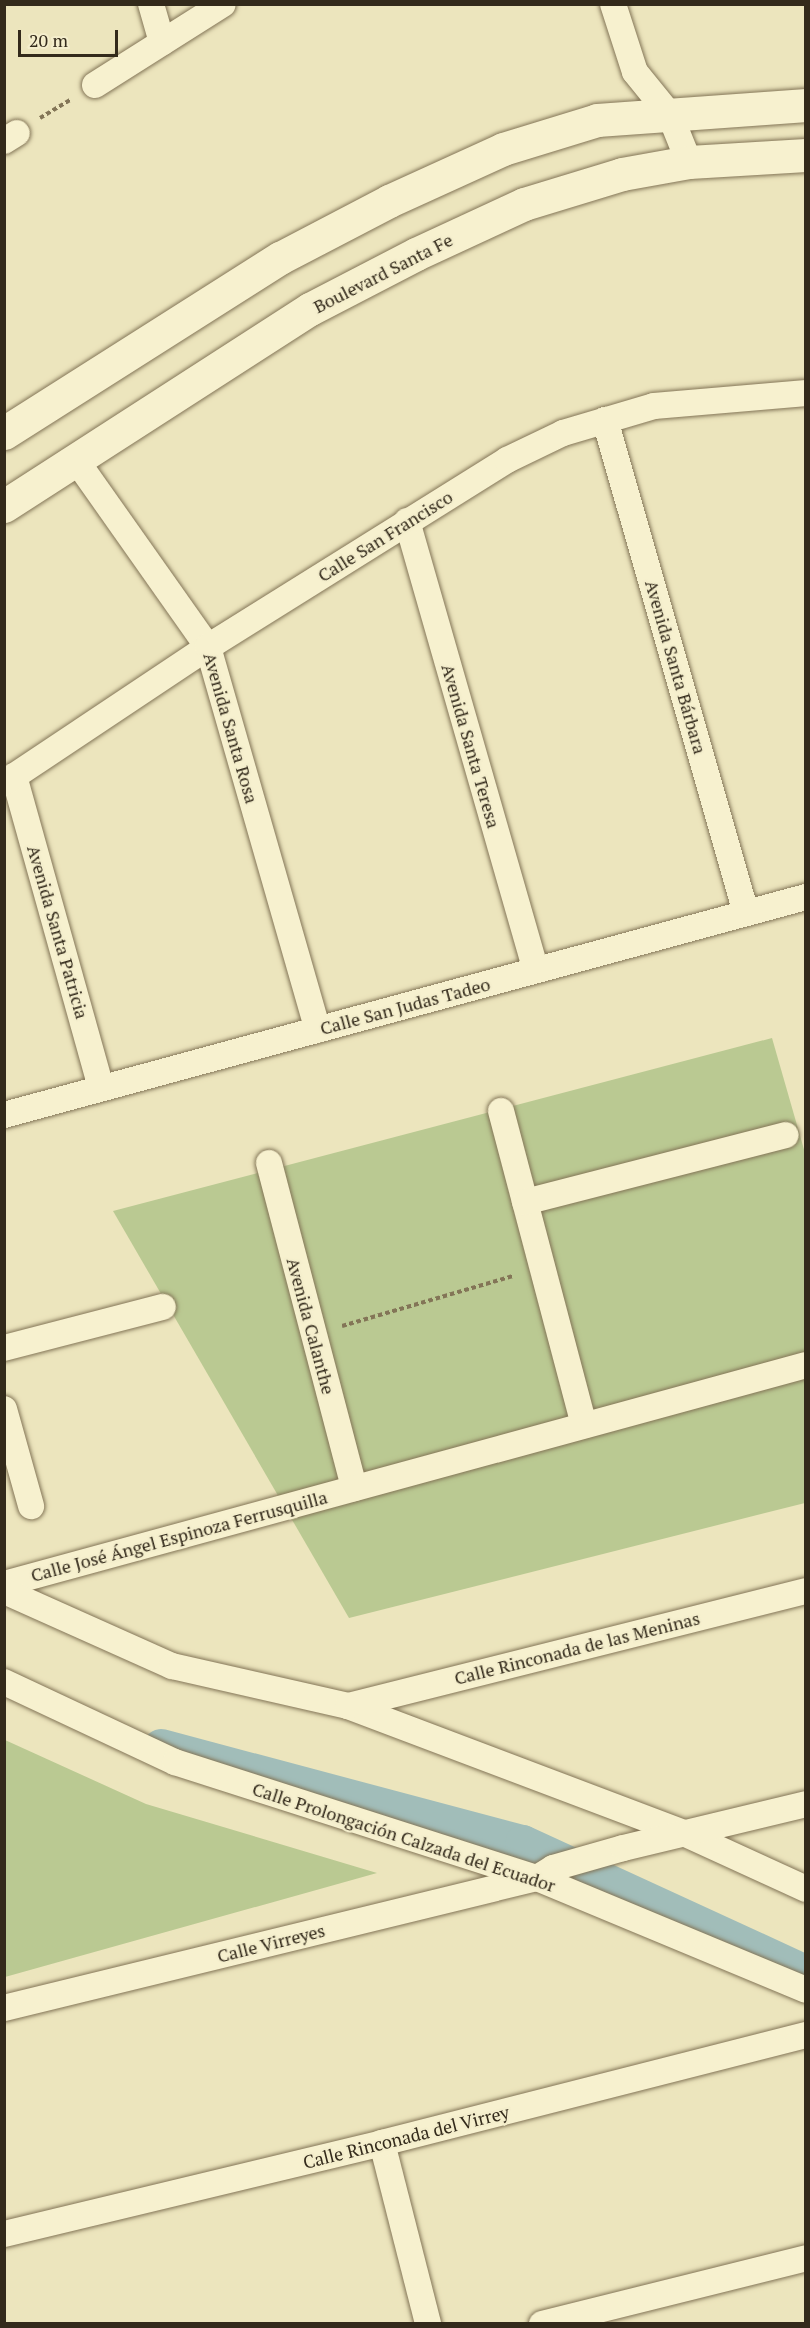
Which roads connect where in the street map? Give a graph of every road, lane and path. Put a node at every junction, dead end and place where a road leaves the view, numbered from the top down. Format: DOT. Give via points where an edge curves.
graph roads {
  1 [pos="151,4"];
  2 [pos="223,4"];
  3 [pos="613,4"];
  4 [pos="162,42"];
  5 [pos="95,85"];
  6 [pos="806,105"];
  7 [pos="670,115"];
  8 [pos="11,137"];
  9 [pos="806,155"];
  10 [pos="689,162"];
  11 [pos="806,393"];
  12 [pos="605,420"];
  13 [pos="4,433"];
  14 [pos="75,460"];
  15 [pos="4,506"];
  16 [pos="407,521"];
  17 [pos="208,647"];
  18 [pos="9,780"];
  19 [pos="806,897"];
  20 [pos="746,914"];
  21 [pos="536,970"];
  22 [pos="318,1030"];
  23 [pos="101,1088"];
  24 [pos="501,1112"];
  25 [pos="4,1115"];
  26 [pos="786,1135"];
  27 [pos="269,1163"];
  28 [pos="525,1202"];
  29 [pos="543,1268"];
  30 [pos="163,1307"];
  31 [pos="314,1335"];
  32 [pos="4,1348"];
  33 [pos="806,1365"];
  34 [pos="4,1409"];
  35 [pos="584,1425"];
  36 [pos="354,1488"];
  37 [pos="31,1506"];
  38 [pos="4,1584"];
  39 [pos="4,1591"];
  40 [pos="806,1591"];
  41 [pos="4,1682"];
  42 [pos="348,1706"];
  43 [pos="806,1804"];
  44 [pos="686,1834"];
  45 [pos="545,1873"];
  46 [pos="806,1889"];
  47 [pos="806,1990"];
  48 [pos="4,2008"];
  49 [pos="806,2035"];
  50 [pos="382,2143"];
  51 [pos="4,2234"];
  52 [pos="806,2258"];
  53 [pos="428,2324"];
  54 [pos="542,2324"];
  1 -- 4 [label="street"];
  2 -- 4 [label="street"];
  3 -- 7 [label="street" via="635,72"];
  4 -- 5 [label="street"];
  5 -- 8 [label="path"];
  6 -- 7 [label="street"];
  7 -- 10 [label="street"];
  7 -- 13 [label="street" via="597,120 534,137 389,201 280,258"];
  9 -- 10 [label="street, Boulevard Santa Fe"];
  10 -- 14 [label="street, Boulevard Santa Fe" via="622,174 553,194 416,254 310,309"];
  11 -- 12 [label="street, Calle San Francisco" via="654,406"];
  12 -- 16 [label="street, Calle San Francisco" via="564,433 507,460"];
  12 -- 20 [label="street, Avenida Santa Bárbara"];
  14 -- 15 [label="street, Boulevard Santa Fe"];
  14 -- 17 [label="street, Avenida Santa Rosa"];
  16 -- 17 [label="street, Calle San Francisco"];
  16 -- 21 [label="street, Avenida Santa Teresa"];
  17 -- 18 [label="street, Calle San Francisco"];
  17 -- 22 [label="street, Avenida Santa Rosa"];
  18 -- 23 [label="street, Avenida Santa Patricia"];
  19 -- 20 [label="street, Calle San Judas Tadeo"];
  20 -- 21 [label="street, Calle San Judas Tadeo"];
  21 -- 22 [label="street, Calle San Judas Tadeo"];
  22 -- 23 [label="street, Calle San Judas Tadeo"];
  23 -- 25 [label="street, Calle San Judas Tadeo"];
  24 -- 28 [label="street"];
  26 -- 28 [label="street"];
  27 -- 31 [label="street, Avenida Calanthe"];
  28 -- 29 [label="street"];
  29 -- 31 [label="path"];
  29 -- 35 [label="street"];
  30 -- 32 [label="street"];
  31 -- 36 [label="street, Avenida Calanthe"];
  33 -- 35 [label="street, Calle José Ángel Espinoza Ferrusquilla"];
  34 -- 37 [label="street"];
  35 -- 36 [label="street, Calle José Ángel Espinoza Ferrusquilla"];
  36 -- 38 [label="street, Calle José Ángel Espinoza Ferrusquilla"];
  39 -- 42 [label="street" via="172,1666"];
  40 -- 42 [label="street, Calle Rinconada de las Meninas"];
  41 -- 45 [label="street, Calle Prolongación Calzada del Ecuador" via="175,1762"];
  42 -- 44 [label="street"];
  43 -- 44 [label="street, Calle Virreyes"];
  44 -- 45 [label="street, Calle Virreyes" via="623,1848"];
  44 -- 46 [label="street"];
  45 -- 47 [label="street, Calle Prolongación Calzada del Ecuador"];
  45 -- 48 [label="street, Calle Virreyes"];
  49 -- 50 [label="street, Calle Rinconada del Virrey"];
  50 -- 51 [label="street, Calle Rinconada del Virrey"];
  50 -- 53 [label="street"];
  52 -- 54 [label="street"];
}
